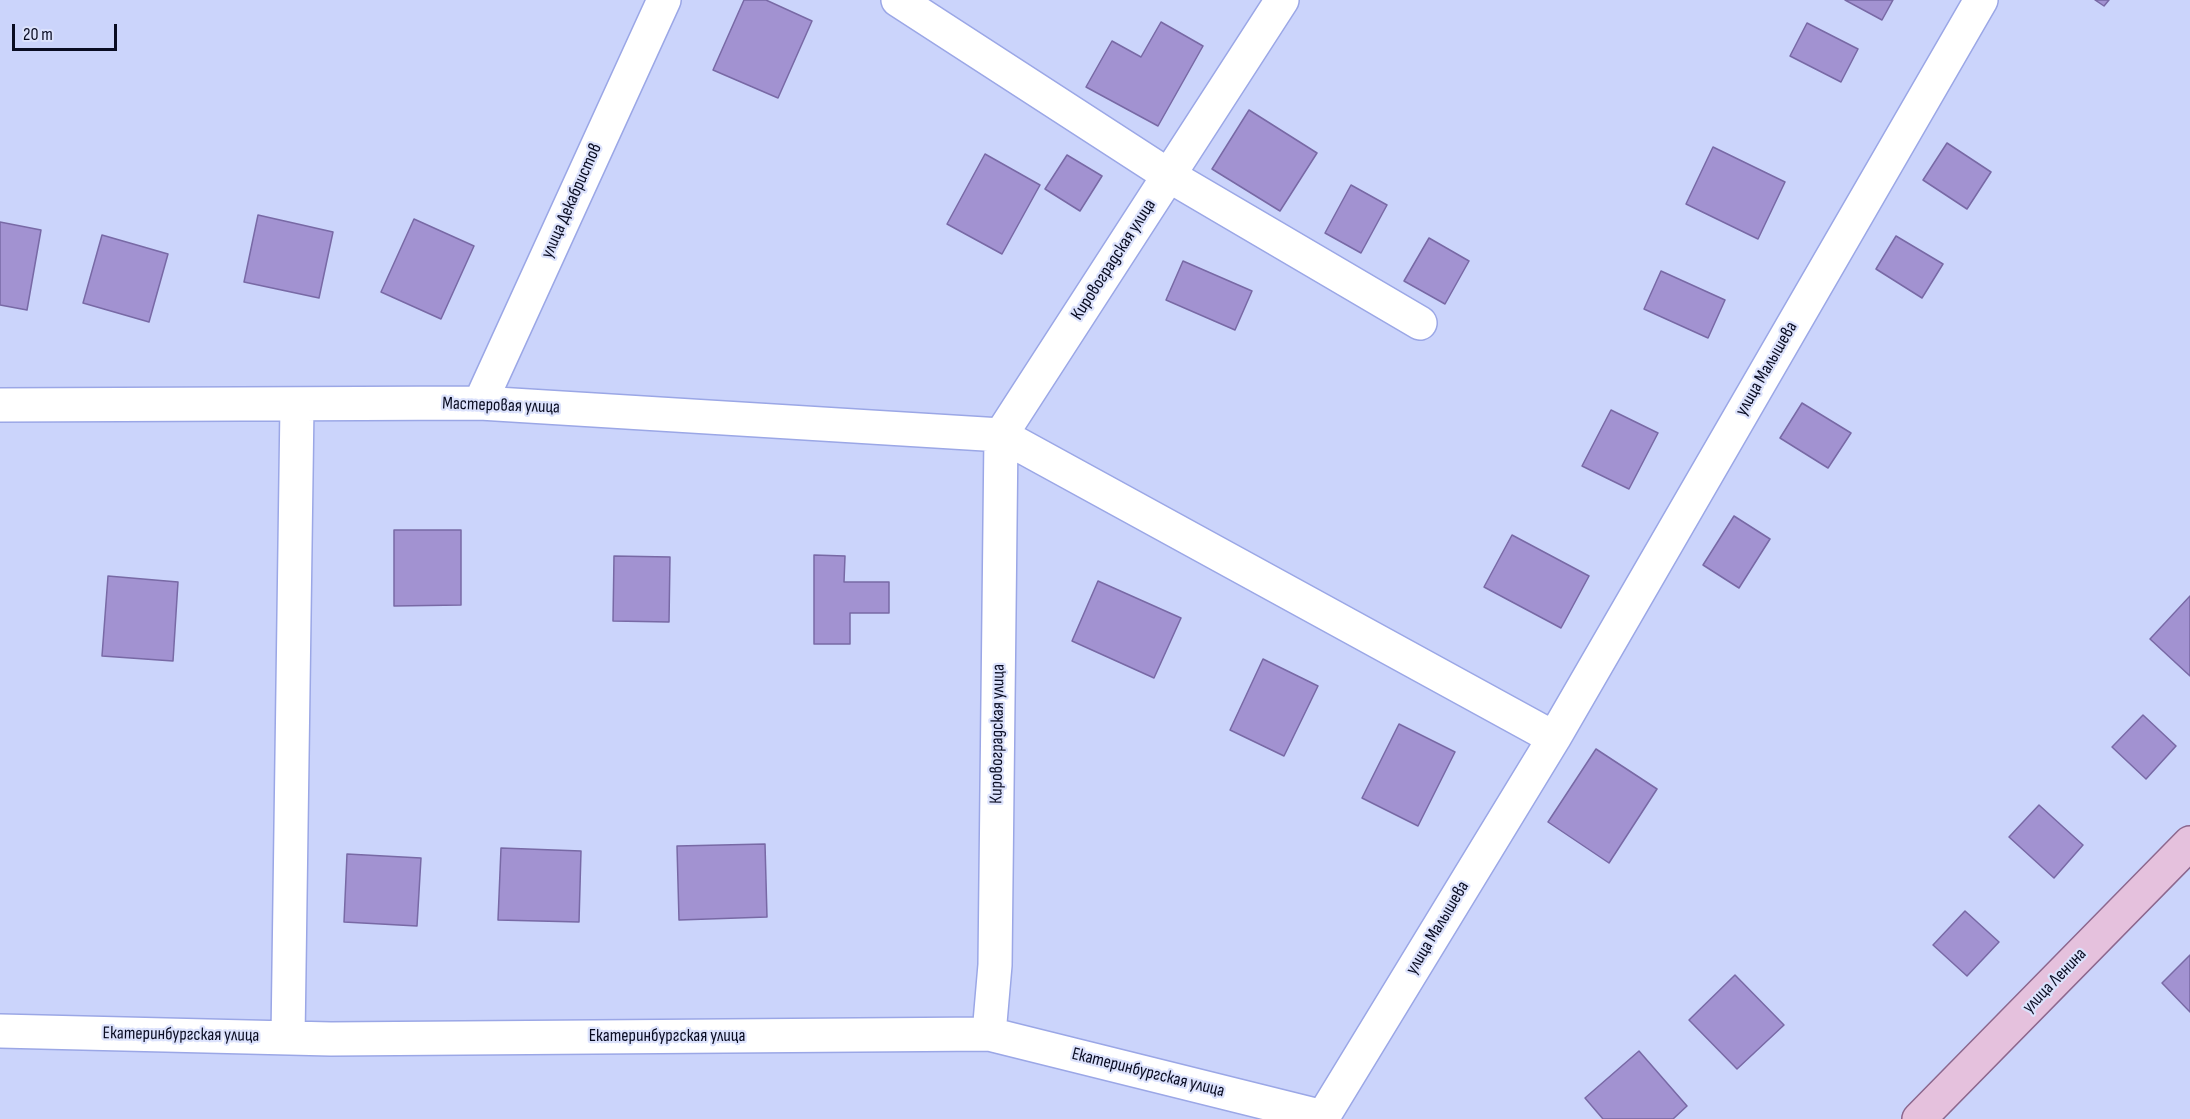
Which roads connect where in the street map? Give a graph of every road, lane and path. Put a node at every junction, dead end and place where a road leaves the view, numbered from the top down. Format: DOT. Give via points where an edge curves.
graph roads {
  1 [pos="664,0"];
  2 [pos="898,0"];
  3 [pos="1282,0"];
  4 [pos="1981,0"];
  5 [pos="1168,176"];
  6 [pos="1420,323"];
  7 [pos="480,403"];
  8 [pos="0,405"];
  9 [pos="297,405"];
  10 [pos="1001,435"];
  11 [pos="1554,738"];
  12 [pos="2190,843"];
  13 [pos="0,1031"];
  14 [pos="989,1034"];
  15 [pos="288,1038"];
  16 [pos="1323,1117"];
  17 [pos="1919,1119"];
  1 -- 7 [label="street, улица Декабристов"];
  2 -- 5 [label="street"];
  3 -- 5 [label="street, Кировоградская улица"];
  4 -- 11 [label="street, улица Малышева"];
  5 -- 6 [label="street"];
  5 -- 10 [label="street, Кировоградская улица"];
  7 -- 9 [label="street, Мастеровая улица"];
  7 -- 10 [label="street, Мастеровая улица"];
  8 -- 9 [label="street, Мастеровая улица"];
  9 -- 15 [label="street"];
  10 -- 11 [label="street"];
  10 -- 14 [label="street, Кировоградская улица" via="996,965"];
  11 -- 16 [label="street, улица Малышева"];
  12 -- 17 [label="main road, улица Ленина"];
  13 -- 15 [label="street, Екатеринбургская улица"];
  14 -- 15 [label="street, Екатеринбургская улица"];
  14 -- 16 [label="street, Екатеринбургская улица"];
}
